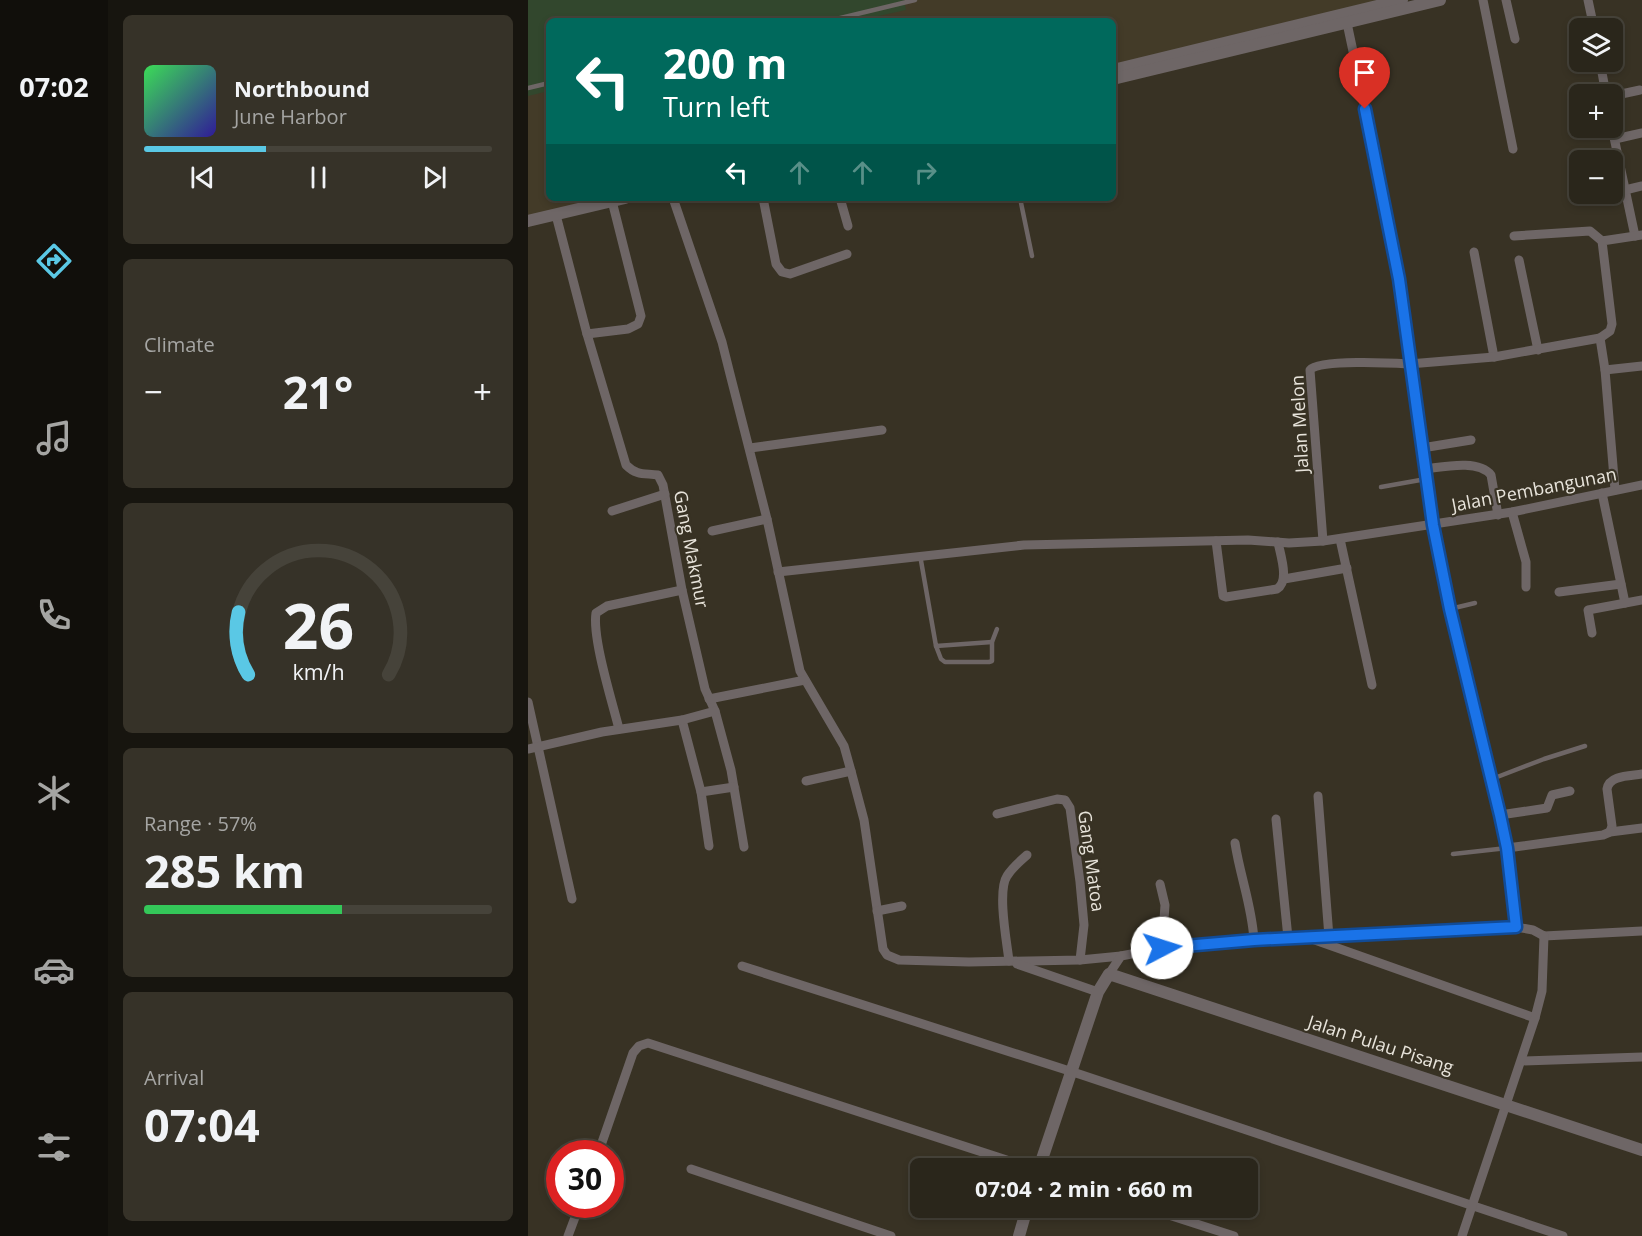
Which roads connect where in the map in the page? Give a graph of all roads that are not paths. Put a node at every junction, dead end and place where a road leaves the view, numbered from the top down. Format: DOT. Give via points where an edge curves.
graph roads {
  1 [pos="915,0"];
  2 [pos="1402,0"];
  3 [pos="1440,0"];
  4 [pos="1484,0"];
  5 [pos="1506,0"];
  6 [pos="1588,0"];
  7 [pos="900,2"];
  8 [pos="839,18"];
  9 [pos="1592,18"];
  10 [pos="1347,23"];
  11 [pos="1515,39"];
  12 [pos="1116,69"];
  13 [pos="1116,79"];
  14 [pos="546,84"];
  15 [pos="528,88"];
  16 [pos="1640,90"];
  17 [pos="1623,94"];
  18 [pos="1642,134"];
  19 [pos="1615,139"];
  20 [pos="1513,149"];
  21 [pos="1616,150"];
  22 [pos="1642,186"];
  23 [pos="1623,187"];
  24 [pos="1625,190"];
  25 [pos="577,201"];
  26 [pos="612,201"];
  27 [pos="674,201"];
  28 [pos="764,201"];
  29 [pos="841,201"];
  30 [pos="1021,201"];
  31 [pos="528,213"];
  32 [pos="556,214"];
  33 [pos="528,222"];
  34 [pos="848,226"];
  35 [pos="1514,236"];
  36 [pos="1639,236"];
  37 [pos="1602,241"];
  38 [pos="1474,252"];
  39 [pos="847,254"];
  40 [pos="1032,256"];
  41 [pos="1519,260"];
  42 [pos="587,334"];
  43 [pos="1600,338"];
  44 [pos="1538,350"];
  45 [pos="1494,357"];
  46 [pos="1409,364"];
  47 [pos="1642,366"];
  48 [pos="1605,370"];
  49 [pos="882,430"];
  50 [pos="1471,440"];
  51 [pos="750,448"];
  52 [pos="1422,448"];
  53 [pos="1425,469"];
  54 [pos="1426,479"];
  55 [pos="1642,485"];
  56 [pos="1381,487"];
  57 [pos="1615,490"];
  58 [pos="1602,493"];
  59 [pos="665,494"];
  60 [pos="612,511"];
  61 [pos="1512,512"];
  62 [pos="1498,515"];
  63 [pos="767,519"];
  64 [pos="1433,525"];
  65 [pos="712,531"];
  66 [pos="1340,539"];
  67 [pos="1216,541"];
  68 [pos="1323,541"];
  69 [pos="1278,542"];
  70 [pos="920,555"];
  71 [pos="1347,568"];
  72 [pos="778,572"];
  73 [pos="1284,579"];
  74 [pos="1621,584"];
  75 [pos="1526,587"];
  76 [pos="682,590"];
  77 [pos="1559,592"];
  78 [pos="1642,600"];
  79 [pos="1475,603"];
  80 [pos="1625,603"];
  81 [pos="1450,609"];
  82 [pos="997,628"];
  83 [pos="1592,633"];
  84 [pos="992,642"];
  85 [pos="936,646"];
  86 [pos="805,680"];
  87 [pos="1372,685"];
  88 [pos="709,699"];
  89 [pos="528,702"];
  90 [pos="715,711"];
  91 [pos="682,720"];
  92 [pos="619,729"];
  93 [pos="1585,746"];
  94 [pos="533,749"];
  95 [pos="851,771"];
  96 [pos="1642,774"];
  97 [pos="1492,779"];
  98 [pos="806,781"];
  99 [pos="734,787"];
  100 [pos="1570,791"];
  101 [pos="701,792"];
  102 [pos="1318,796"];
  103 [pos="997,814"];
  104 [pos="1500,815"];
  105 [pos="1276,819"];
  106 [pos="1642,828"];
  107 [pos="1610,832"];
  108 [pos="1235,843"];
  109 [pos="710,846"];
  110 [pos="744,847"];
  111 [pos="1507,848"];
  112 [pos="1453,854"];
  113 [pos="1027,855"];
  114 [pos="1160,884"];
  115 [pos="572,899"];
  116 [pos="902,906"];
  117 [pos="877,911"];
  118 [pos="1516,927"];
  119 [pos="1642,931"];
  120 [pos="1544,936"];
  121 [pos="1329,937"];
  122 [pos="1288,938"];
  123 [pos="1307,938"];
  124 [pos="1254,940"];
  125 [pos="1162,948"];
  126 [pos="1121,956"];
  127 [pos="1080,960"];
  128 [pos="1009,961"];
  129 [pos="742,966"];
  130 [pos="1109,974"];
  131 [pos="1098,992"];
  132 [pos="1535,1018"];
  133 [pos="1642,1058"];
  134 [pos="1522,1061"];
  135 [pos="1070,1071"];
  136 [pos="1507,1105"];
  137 [pos="603,1140"];
  138 [pos="1642,1150"];
  139 [pos="1000,1158"];
  140 [pos="1042,1158"];
  141 [pos="691,1170"];
  142 [pos="1473,1205"];
  143 [pos="575,1218"];
  144 [pos="1024,1218"];
  145 [pos="1178,1218"];
  146 [pos="568,1236"];
  147 [pos="891,1236"];
  148 [pos="1018,1236"];
  149 [pos="1234,1236"];
  150 [pos="1462,1236"];
  151 [pos="1563,1236"];
  1 -- 7 [label="lane"];
  2 -- 12 [label="street"];
  3 -- 10 [label="street"];
  4 -- 20 [label="street"];
  5 -- 11 [label="street"];
  6 -- 9 [label="street"];
  7 -- 8 [label="lane"];
  10 -- 13 [label="street"];
  10 -- 46 [label="street" via="1388,216"];
  14 -- 15 [label="lane"];
  16 -- 17 [label="street"];
  18 -- 19 [label="street"];
  19 -- 21 [label="street"];
  22 -- 24 [label="street"];
  23 -- 24 [label="street"];
  24 -- 36 [label="street"];
  25 -- 31 [label="street"];
  26 -- 32 [label="street"];
  26 -- 42 [label="street" via="641,316 638,324 628,329"];
  27 -- 51 [label="street" via="722,342"];
  28 -- 39 [label="street" via="776,264 782,272 790,274"];
  29 -- 34 [label="street"];
  30 -- 40 [label="lane"];
  32 -- 33 [label="street"];
  32 -- 42 [label="street, Gang Makmur"];
  35 -- 37 [label="street" via="1590,231"];
  36 -- 37 [label="street"];
  37 -- 43 [label="street" via="1612,324 1610,331"];
  38 -- 45 [label="street"];
  41 -- 44 [label="street"];
  42 -- 59 [label="street, Gang Makmur" via="626,465 640,474 658,475"];
  43 -- 44 [label="street"];
  43 -- 48 [label="street"];
  44 -- 45 [label="street"];
  45 -- 46 [label="street"];
  46 -- 52 [label="street"];
  46 -- 68 [label="street, Jalan Melon" via="1320,365 1310,370"];
  47 -- 48 [label="street"];
  48 -- 57 [label="street"];
  49 -- 51 [label="street"];
  50 -- 52 [label="street"];
  51 -- 63 [label="street"];
  52 -- 53 [label="street"];
  53 -- 54 [label="street"];
  53 -- 62 [label="street" via="1473,465 1487,470"];
  54 -- 56 [label="lane"];
  54 -- 64 [label="street"];
  55 -- 57 [label="street, Jalan Pembangunan"];
  57 -- 58 [label="street, Jalan Pembangunan"];
  58 -- 61 [label="street, Jalan Pembangunan"];
  58 -- 74 [label="street"];
  59 -- 60 [label="street"];
  59 -- 76 [label="street, Gang Makmur"];
  61 -- 62 [label="street, Jalan Pembangunan"];
  61 -- 75 [label="street" via="1526,562"];
  62 -- 64 [label="street, Jalan Pembangunan"];
  63 -- 65 [label="street"];
  63 -- 72 [label="street"];
  64 -- 66 [label="street, Jalan Pembangunan"];
  64 -- 81 [label="street"];
  66 -- 68 [label="street, Jalan Pembangunan"];
  66 -- 71 [label="street"];
  67 -- 69 [label="street, Jalan Pembangunan"];
  67 -- 70 [label="street, Jalan Pembangunan" via="1024,545"];
  67 -- 73 [label="street" via="1223,596 1277,589"];
  68 -- 69 [label="street, Jalan Pembangunan"];
  69 -- 73 [label="street"];
  70 -- 72 [label="street, Jalan Pembangunan"];
  70 -- 85 [label="lane"];
  71 -- 73 [label="street"];
  71 -- 87 [label="street"];
  72 -- 86 [label="street"];
  74 -- 77 [label="street"];
  74 -- 80 [label="street"];
  76 -- 88 [label="street, Gang Makmur"];
  76 -- 92 [label="street" via="606,606 596,613 599,646"];
  78 -- 80 [label="street"];
  79 -- 81 [label="lane"];
  80 -- 83 [label="street" via="1588,610"];
  81 -- 97 [label="street"];
  82 -- 84 [label="lane"];
  84 -- 85 [label="lane"];
  84 -- 85 [label="lane" via="993,657 989,662 945,662"];
  86 -- 88 [label="street"];
  86 -- 95 [label="street" via="844,746"];
  88 -- 90 [label="street, Gang Makmur"];
  89 -- 94 [label="street"];
  90 -- 91 [label="street"];
  90 -- 99 [label="street, Gang Makmur"];
  91 -- 92 [label="street"];
  91 -- 101 [label="street"];
  92 -- 94 [label="street"];
  93 -- 97 [label="lane"];
  94 -- 115 [label="street"];
  95 -- 98 [label="street"];
  95 -- 117 [label="street" via="864,820"];
  96 -- 107 [label="street" via="1608,783"];
  97 -- 104 [label="street"];
  99 -- 101 [label="street"];
  99 -- 110 [label="street, Gang Makmur"];
  100 -- 104 [label="street" via="1552,795 1547,808"];
  101 -- 109 [label="street"];
  102 -- 121 [label="street"];
  103 -- 127 [label="street, Gang Matoa" via="1057,799 1065,800 1070,808 1084,925"];
  104 -- 111 [label="street"];
  105 -- 122 [label="street"];
  106 -- 107 [label="street"];
  107 -- 111 [label="street"];
  108 -- 124 [label="street"];
  111 -- 112 [label="lane"];
  111 -- 118 [label="street"];
  113 -- 128 [label="street" via="1006,876 1003,886"];
  114 -- 125 [label="street" via="1165,904"];
  116 -- 117 [label="street"];
  117 -- 128 [label="street" via="884,949 893,959"];
  118 -- 120 [label="street"];
  118 -- 121 [label="street"];
  119 -- 120 [label="street"];
  120 -- 132 [label="street" via="1542,991"];
  121 -- 123 [label="street"];
  122 -- 123 [label="street"];
  122 -- 124 [label="street"];
  123 -- 132 [label="street"];
  124 -- 125 [label="street"];
  125 -- 126 [label="street"];
  126 -- 127 [label="street"];
  126 -- 130 [label="street"];
  127 -- 128 [label="street"];
  128 -- 131 [label="street"];
  129 -- 135 [label="street"];
  130 -- 131 [label="street"];
  130 -- 136 [label="street, Jalan Pulau Pisang"];
  131 -- 135 [label="street"];
  132 -- 134 [label="street"];
  133 -- 134 [label="street"];
  134 -- 136 [label="street"];
  135 -- 140 [label="street"];
  135 -- 142 [label="street"];
  136 -- 138 [label="street, Jalan Pulau Pisang"];
  136 -- 142 [label="street"];
  137 -- 139 [label="street" via="633,1053 648,1043"];
  141 -- 147 [label="street"];
  142 -- 150 [label="street"];
  142 -- 151 [label="street"];
  143 -- 146 [label="street"];
  144 -- 148 [label="street"];
  145 -- 149 [label="street"];
}
